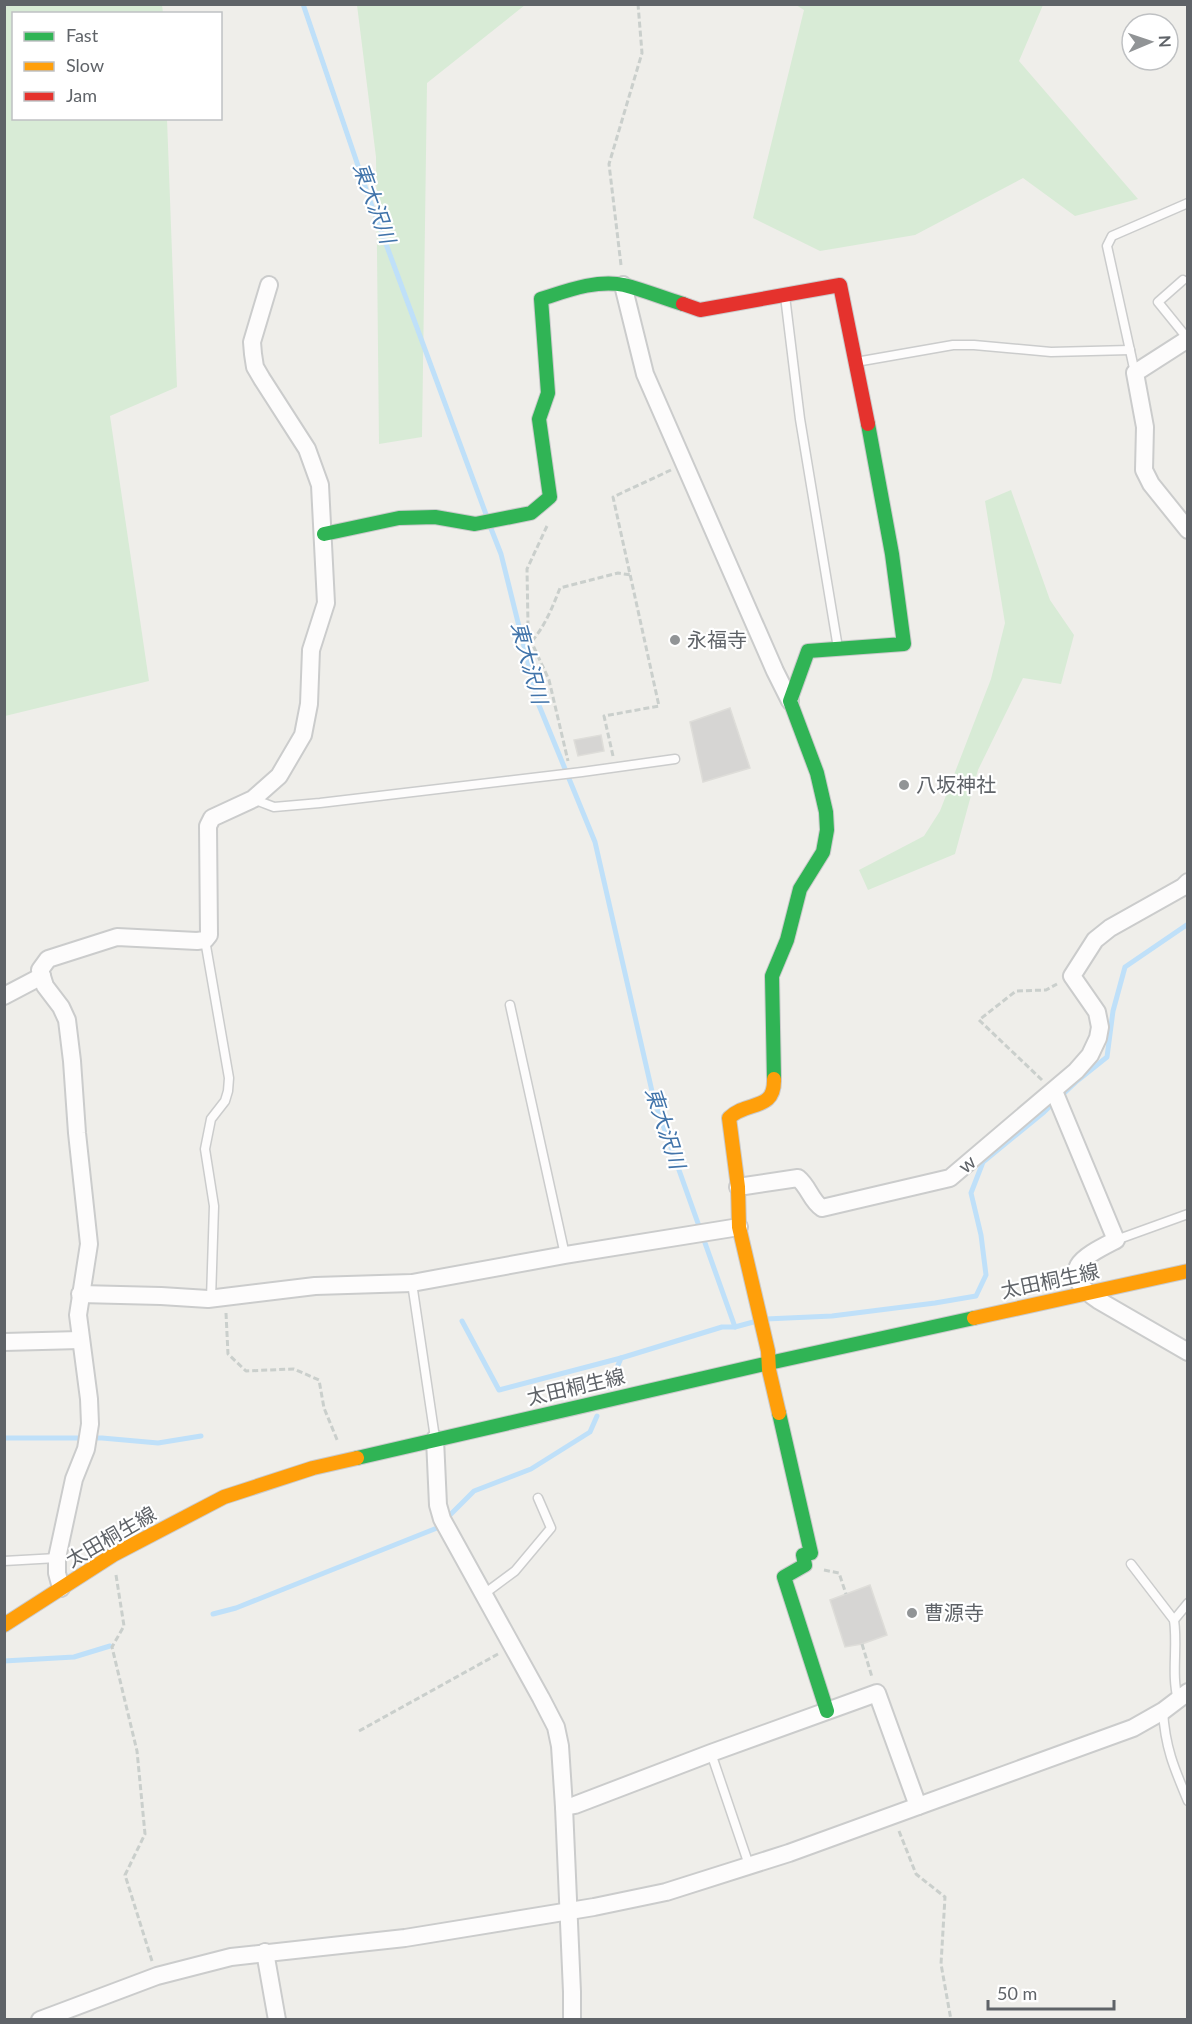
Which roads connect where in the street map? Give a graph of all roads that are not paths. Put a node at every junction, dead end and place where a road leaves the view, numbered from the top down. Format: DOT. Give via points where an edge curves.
graph roads {
  1 [pos="1188,203"];
  2 [pos="1183,280"];
  3 [pos="269,285"];
  4 [pos="623,285"];
  5 [pos="784,295"];
  6 [pos="1188,339"];
  7 [pos="1130,350"];
  8 [pos="856,363"];
  9 [pos="1135,373"];
  10 [pos="1188,530"];
  11 [pos="324,534"];
  12 [pos="838,650"];
  13 [pos="790,701"];
  14 [pos="675,759"];
  15 [pos="253,798"];
  16 [pos="1188,882"];
  17 [pos="205,940"];
  18 [pos="42,976"];
  19 [pos="4,996"];
  20 [pos="510,1005"];
  21 [pos="1056,1097"];
  22 [pos="738,1187"];
  23 [pos="1188,1214"];
  24 [pos="739,1227"];
  25 [pos="1116,1240"];
  26 [pos="565,1255"];
  27 [pos="1188,1271"];
  28 [pos="412,1283"];
  29 [pos="1088,1293"];
  30 [pos="80,1294"];
  31 [pos="218,1298"];
  32 [pos="80,1340"];
  33 [pos="4,1342"];
  34 [pos="1188,1352"];
  35 [pos="769,1363"];
  36 [pos="435,1439"];
  37 [pos="538,1498"];
  38 [pos="57,1558"];
  39 [pos="4,1561"];
  40 [pos="1131,1564"];
  41 [pos="61,1588"];
  42 [pos="484,1594"];
  43 [pos="1188,1603"];
  44 [pos="1174,1620"];
  45 [pos="4,1625"];
  46 [pos="1183,1696"];
  47 [pos="827,1711"];
  48 [pos="1163,1711"];
  49 [pos="711,1753"];
  50 [pos="1188,1802"];
  51 [pos="918,1806"];
  52 [pos="564,1807"];
  53 [pos="749,1865"];
  54 [pos="568,1911"];
  55 [pos="265,1952"];
  56 [pos="40,2019"];
  57 [pos="277,2019"];
  58 [pos="572,2019"];
  1 -- 7 [label="lane" via="1112,237 1107,246"];
  2 -- 6 [label="lane" via="1158,302"];
  3 -- 11 [label="street" via="252,342 255,367 307,449 320,485"];
  4 -- 5 [label="street" via="700,309"];
  4 -- 11 [label="street" via="572,289 541,299 548,393 538,419 550,497 531,513 475,524 435,517 399,518"];
  4 -- 13 [label="street" via="645,374"];
  5 -- 8 [label="street" via="840,285"];
  5 -- 12 [label="lane"];
  6 -- 9 [label="street"];
  7 -- 8 [label="lane" via="1051,352 953,345"];
  7 -- 9 [label="lane"];
  8 -- 12 [label="street" via="886,513 904,644"];
  9 -- 10 [label="street" via="1146,427 1144,470"];
  11 -- 15 [label="street" via="326,603 311,650 309,704 303,735 279,776"];
  12 -- 13 [label="street" via="808,651"];
  13 -- 22 [label="street" via="824,798 827,830 822,856 803,882 784,948 773,966 772,1096 736,1111 729,1118"];
  14 -- 15 [label="lane" via="274,807"];
  15 -- 17 [label="street" via="212,818 208,826 209,935"];
  16 -- 21 [label="street, w" via="1095,940 1072,976 1097,1012 1100,1027 1090,1055"];
  17 -- 18 [label="street" via="117,937 48,959 40,970"];
  17 -- 31 [label="lane" via="229,1078 225,1101 211,1119 205,1149 214,1206"];
  18 -- 19 [label="street"];
  18 -- 30 [label="street" via="67,1020 72,1060 89,1244"];
  20 -- 26 [label="lane"];
  21 -- 22 [label="street, w" via="950,1178 822,1208 798,1178"];
  21 -- 25 [label="street"];
  22 -- 24 [label="street"];
  23 -- 25 [label="lane"];
  24 -- 26 [label="street"];
  24 -- 35 [label="street"];
  25 -- 29 [label="street" via="1079,1261 1078,1280"];
  26 -- 28 [label="street"];
  27 -- 29 [label="street, 太田桐生線"];
  28 -- 31 [label="street" via="315,1286"];
  28 -- 36 [label="lane"];
  29 -- 34 [label="street"];
  29 -- 35 [label="street, 太田桐生線"];
  30 -- 31 [label="street"];
  30 -- 32 [label="street"];
  32 -- 33 [label="street"];
  32 -- 38 [label="street" via="89,1399 88,1436"];
  35 -- 36 [label="street, 太田桐生線"];
  35 -- 47 [label="street" via="811,1553 803,1556 805,1565 784,1576"];
  36 -- 41 [label="street, 太田桐生線" via="313,1468 224,1497"];
  36 -- 42 [label="street" via="438,1505"];
  37 -- 42 [label="lane" via="551,1528 515,1571"];
  38 -- 39 [label="lane"];
  38 -- 41 [label="street"];
  40 -- 44 [label="lane"];
  41 -- 45 [label="street, 太田桐生線"];
  42 -- 52 [label="street" via="556,1728"];
  43 -- 44 [label="lane"];
  44 -- 46 [label="lane" via="1175,1689"];
  46 -- 48 [label="street"];
  47 -- 49 [label="street"];
  47 -- 51 [label="street" via="877,1693"];
  48 -- 50 [label="lane" via="1168,1752"];
  48 -- 51 [label="street" via="1133,1728"];
  49 -- 52 [label="street"];
  49 -- 53 [label="lane"];
  51 -- 53 [label="street"];
  52 -- 54 [label="street"];
  53 -- 54 [label="street" via="666,1892"];
  54 -- 55 [label="street" via="405,1938"];
  54 -- 58 [label="street"];
  55 -- 56 [label="street" via="157,1976"];
  55 -- 57 [label="street"];
}
